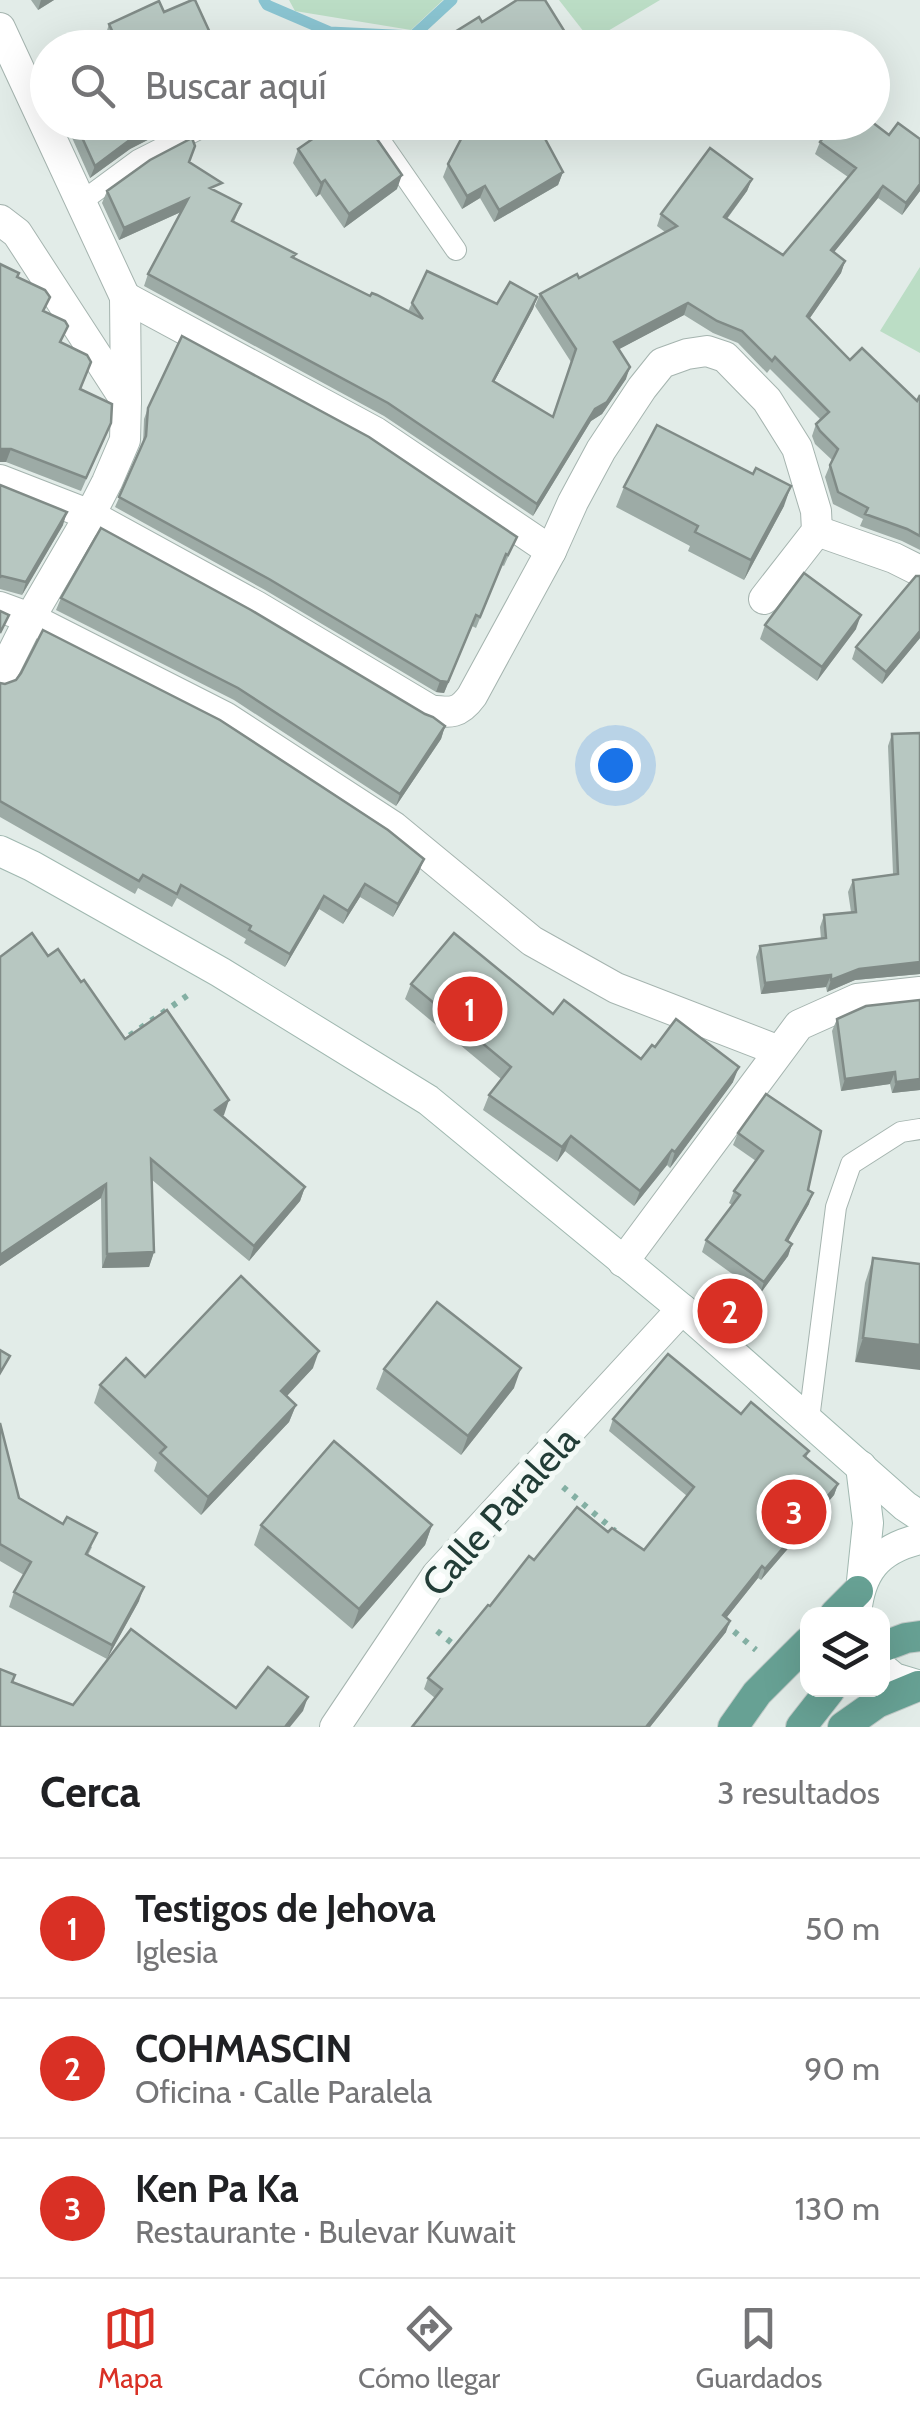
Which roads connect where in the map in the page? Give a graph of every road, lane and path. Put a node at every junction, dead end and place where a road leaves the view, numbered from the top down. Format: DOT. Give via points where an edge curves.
graph roads {
  1 [pos="0,28"];
  2 [pos="30,93"];
  3 [pos="51,140"];
  4 [pos="177,140"];
  5 [pos="380,140"];
  6 [pos="80,202"];
  7 [pos="0,220"];
  8 [pos="456,250"];
  9 [pos="125,296"];
  10 [pos="126,400"];
  11 [pos="0,480"];
  12 [pos="90,515"];
  13 [pos="817,532"];
  14 [pos="551,551"];
  15 [pos="920,572"];
  16 [pos="764,599"];
  17 [pos="0,607"];
  18 [pos="30,618"];
  19 [pos="0,678"];
  20 [pos="0,851"];
  21 [pos="220,972"];
  22 [pos="920,992"];
  23 [pos="110,1049"];
  24 [pos="780,1051"];
  25 [pos="920,1128"];
  26 [pos="623,1262"];
  27 [pos="682,1309"];
  28 [pos="809,1419"];
  29 [pos="538,1466"];
  30 [pos="861,1466"];
  31 [pos="920,1516"];
  32 [pos="920,1539"];
  33 [pos="628,1542"];
  34 [pos="859,1596"];
  35 [pos="412,1612"];
  36 [pos="720,1619"];
  37 [pos="920,1636"];
  38 [pos="890,1643"];
  39 [pos="800,1650"];
  40 [pos="470,1658"];
  41 [pos="780,1670"];
  42 [pos="890,1675"];
  43 [pos="919,1686"];
  44 [pos="825,1697"];
  45 [pos="335,1727"];
  46 [pos="733,1727"];
  47 [pos="801,1727"];
  48 [pos="843,1727"];
  1 -- 2 [label="street"];
  3 -- 6 [label="street"];
  4 -- 6 [label="lane"];
  5 -- 8 [label="lane"];
  6 -- 9 [label="street"];
  7 -- 10 [label="street" via="17,233"];
  9 -- 10 [label="street"];
  9 -- 14 [label="street" via="376,432"];
  10 -- 12 [label="street" via="125,440"];
  11 -- 12 [label="street"];
  12 -- 14 [label="street" via="430,710 448,712 472,696"];
  12 -- 18 [label="street"];
  13 -- 14 [label="street" via="796,448 766,400 726,357 707,351 662,363 642,388 601,450"];
  13 -- 15 [label="street"];
  13 -- 16 [label="street"];
  17 -- 18 [label="street"];
  18 -- 19 [label="street"];
  18 -- 24 [label="street" via="225,716 394,826 549,950 616,988"];
  20 -- 21 [label="street"];
  21 -- 23 [label="path"];
  21 -- 26 [label="street" via="428,1100"];
  22 -- 24 [label="street" via="857,999 799,1026"];
  24 -- 26 [label="street"];
  25 -- 28 [label="lane" via="901,1132 851,1164 836,1207"];
  26 -- 27 [label="street"];
  27 -- 28 [label="street"];
  27 -- 29 [label="street, Calle Paralela"];
  28 -- 30 [label="street"];
  29 -- 33 [label="path"];
  29 -- 35 [label="street, Calle Paralela" via="437,1575"];
  30 -- 31 [label="street"];
  30 -- 34 [label="street" via="868,1524"];
  32 -- 34 [label="street" via="878,1559"];
  35 -- 40 [label="path"];
  35 -- 45 [label="street, Calle Paralela"];
  36 -- 41 [label="path"];
  37 -- 38 [label="main road"];
  39 -- 41 [label="main road"];
  41 -- 46 [label="main road"];
  42 -- 43 [label="street"];
  43 -- 48 [label="main road"];
  44 -- 47 [label="main road"];
}
